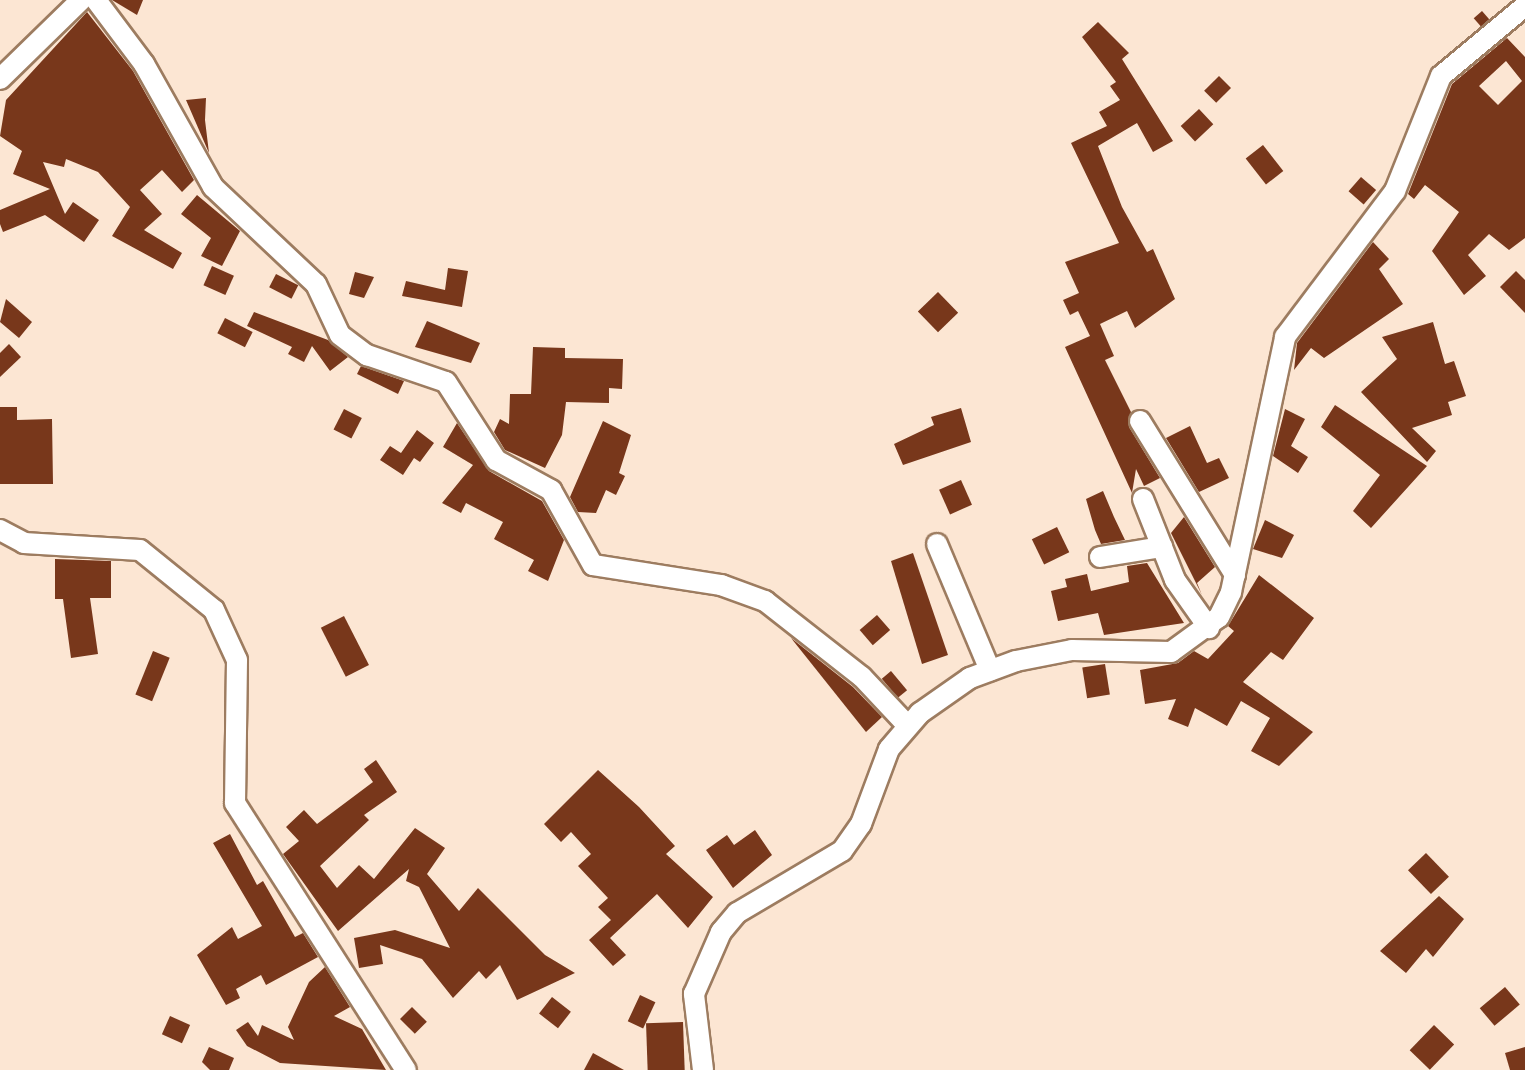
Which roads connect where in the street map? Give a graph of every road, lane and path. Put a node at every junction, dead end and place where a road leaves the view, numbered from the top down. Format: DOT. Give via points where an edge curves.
graph roads {
  1 [pos="81,0"];
  2 [pos="96,0"];
  3 [pos="1525,6"];
  4 [pos="0,79"];
  5 [pos="1140,421"];
  6 [pos="1143,499"];
  7 [pos="0,530"];
  8 [pos="937,544"];
  9 [pos="1162,547"];
  10 [pos="1100,557"];
  11 [pos="1235,575"];
  12 [pos="1209,628"];
  13 [pos="990,670"];
  14 [pos="907,725"];
  15 [pos="406,1070"];
  16 [pos="703,1070"];
  1 -- 4 [label="street"];
  2 -- 14 [label="street" via="144,64 206,178 316,284 340,335 367,355 446,382 496,460 551,490 593,565 721,585 765,601 862,677"];
  3 -- 11 [label="street" via="1441,76 1395,191 1285,337"];
  5 -- 11 [label="street"];
  6 -- 9 [label="street"];
  7 -- 15 [label="street" via="24,543 140,550 214,610 237,660 235,803"];
  8 -- 13 [label="street"];
  9 -- 10 [label="street"];
  9 -- 12 [label="street" via="1188,606"];
  11 -- 12 [label="street"];
  12 -- 13 [label="street" via="1184,647 1157,654 1050,652"];
  13 -- 14 [label="street"];
  14 -- 16 [label="street" via="842,851 737,913 721,932 694,994"];
}
